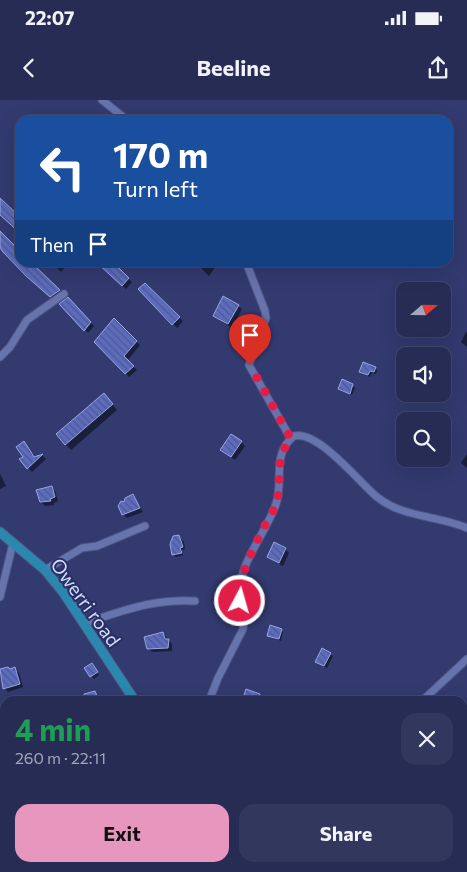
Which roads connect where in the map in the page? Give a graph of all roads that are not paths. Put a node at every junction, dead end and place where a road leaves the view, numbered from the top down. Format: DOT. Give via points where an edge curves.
graph roads {
  1 [pos="102,100"];
  2 [pos="121,115"];
  3 [pos="248,267"];
  4 [pos="64,294"];
  5 [pos="0,357"];
  6 [pos="291,439"];
  7 [pos="146,526"];
  8 [pos="467,528"];
  9 [pos="0,532"];
  10 [pos="13,542"];
  11 [pos="45,570"];
  12 [pos="0,597"];
  13 [pos="196,601"];
  14 [pos="85,623"];
  15 [pos="467,659"];
  16 [pos="132,696"];
  17 [pos="210,696"];
  18 [pos="427,696"];
  1 -- 2 [label="street"];
  3 -- 6 [label="street" via="266,318 250,365"];
  4 -- 5 [label="street" via="27,320"];
  6 -- 8 [label="street" via="300,435 321,446 377,497 403,512 446,520"];
  6 -- 17 [label="street" via="278,467 276,504 241,581 243,629"];
  7 -- 11 [label="street" via="97,546 82,548"];
  9 -- 10 [label="main road, Owerri road"];
  10 -- 11 [label="main road, Owerri road"];
  10 -- 12 [label="street"];
  11 -- 14 [label="main road, Owerri road"];
  13 -- 14 [label="street" via="150,603"];
  14 -- 16 [label="main road, Owerri road"];
  15 -- 18 [label="street"];
}
